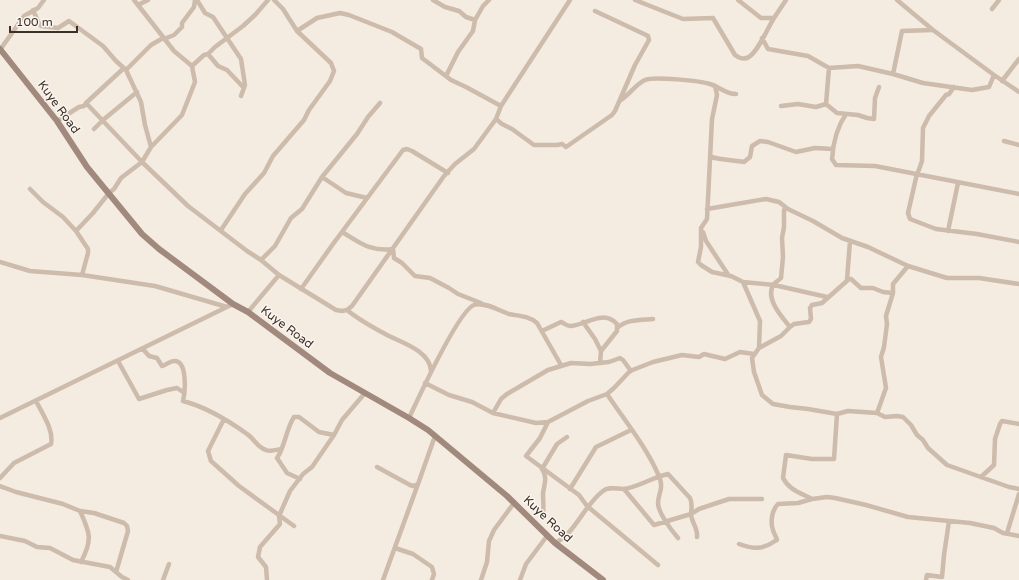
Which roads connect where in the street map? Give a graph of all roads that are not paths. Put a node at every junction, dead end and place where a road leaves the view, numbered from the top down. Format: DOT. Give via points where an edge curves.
graph roads {
  1 [pos="44,0"];
  2 [pos="134,0"];
  3 [pos="148,0"];
  4 [pos="196,0"];
  5 [pos="274,0"];
  6 [pos="433,0"];
  7 [pos="489,0"];
  8 [pos="570,0"];
  9 [pos="635,0"];
  10 [pos="738,0"];
  11 [pos="786,0"];
  12 [pos="897,0"];
  13 [pos="999,0"];
  14 [pos="266,1"];
  15 [pos="138,5"];
  16 [pos="33,10"];
  17 [pos="992,10"];
  18 [pos="595,11"];
  19 [pos="773,18"];
  20 [pos="475,20"];
  21 [pos="933,30"];
  22 [pos="297,31"];
  23 [pos="164,38"];
  24 [pos="226,38"];
  25 [pos="762,38"];
  26 [pos="759,45"];
  27 [pos="766,45"];
  28 [pos="0,50"];
  29 [pos="208,54"];
  30 [pos="1019,59"];
  31 [pos="192,66"];
  32 [pos="829,68"];
  33 [pos="125,69"];
  34 [pos="893,74"];
  35 [pos="994,75"];
  36 [pos="446,76"];
  37 [pos="1002,81"];
  38 [pos="715,86"];
  39 [pos="879,87"];
  40 [pos="954,87"];
  41 [pos="244,88"];
  42 [pos="137,92"];
  43 [pos="1019,92"];
  44 [pos="736,94"];
  45 [pos="241,96"];
  46 [pos="620,101"];
  47 [pos="86,103"];
  48 [pos="380,103"];
  49 [pos="826,104"];
  50 [pos="501,106"];
  51 [pos="781,106"];
  52 [pos="836,113"];
  53 [pos="846,114"];
  54 [pos="496,119"];
  55 [pos="57,120"];
  56 [pos="103,120"];
  57 [pos="841,122"];
  58 [pos="94,129"];
  59 [pos="1004,142"];
  60 [pos="1019,145"];
  61 [pos="151,148"];
  62 [pos="833,149"];
  63 [pos="711,157"];
  64 [pos="142,162"];
  65 [pos="448,173"];
  66 [pos="918,174"];
  67 [pos="322,178"];
  68 [pos="958,183"];
  69 [pos="30,189"];
  70 [pos="109,193"];
  71 [pos="1019,194"];
  72 [pos="367,198"];
  73 [pos="707,209"];
  74 [pos="786,210"];
  75 [pos="701,228"];
  76 [pos="221,230"];
  77 [pos="76,231"];
  78 [pos="948,231"];
  79 [pos="342,232"];
  80 [pos="850,241"];
  81 [pos="1019,242"];
  82 [pos="393,249"];
  83 [pos="261,260"];
  84 [pos="0,262"];
  85 [pos="908,266"];
  86 [pos="82,275"];
  87 [pos="279,275"];
  88 [pos="729,276"];
  89 [pos="847,280"];
  90 [pos="743,282"];
  91 [pos="1019,284"];
  92 [pos="774,285"];
  93 [pos="301,289"];
  94 [pos="894,293"];
  95 [pos="827,297"];
  96 [pos="482,304"];
  97 [pos="230,305"];
  98 [pos="347,310"];
  99 [pos="248,312"];
  100 [pos="653,319"];
  101 [pos="583,322"];
  102 [pos="790,327"];
  103 [pos="617,328"];
  104 [pos="542,331"];
  105 [pos="759,348"];
  106 [pos="143,349"];
  107 [pos="601,351"];
  108 [pos="754,354"];
  109 [pos="118,361"];
  110 [pos="600,363"];
  111 [pos="561,365"];
  112 [pos="631,371"];
  113 [pos="431,373"];
  114 [pos="425,383"];
  115 [pos="184,392"];
  116 [pos="365,393"];
  117 [pos="607,394"];
  118 [pos="36,401"];
  119 [pos="493,413"];
  120 [pos="877,413"];
  121 [pos="837,414"];
  122 [pos="0,418"];
  123 [pos="409,418"];
  124 [pos="224,419"];
  125 [pos="548,422"];
  126 [pos="1019,424"];
  127 [pos="630,430"];
  128 [pos="334,435"];
  129 [pos="435,436"];
  130 [pos="567,437"];
  131 [pos="282,449"];
  132 [pos="377,467"];
  133 [pos="542,469"];
  134 [pos="659,476"];
  135 [pos="982,477"];
  136 [pos="0,478"];
  137 [pos="300,479"];
  138 [pos="418,484"];
  139 [pos="0,486"];
  140 [pos="624,488"];
  141 [pos="570,489"];
  142 [pos="1019,489"];
  143 [pos="1019,494"];
  144 [pos="762,499"];
  145 [pos="812,499"];
  146 [pos="514,503"];
  147 [pos="587,506"];
  148 [pos="80,511"];
  149 [pos="543,513"];
  150 [pos="691,514"];
  151 [pos="279,516"];
  152 [pos="949,521"];
  153 [pos="666,522"];
  154 [pos="294,526"];
  155 [pos="1007,533"];
  156 [pos="0,536"];
  157 [pos="547,536"];
  158 [pos="697,536"];
  159 [pos="1019,536"];
  160 [pos="678,538"];
  161 [pos="555,544"];
  162 [pos="739,544"];
  163 [pos="395,548"];
  164 [pos="81,562"];
  165 [pos="169,564"];
  166 [pos="658,565"];
  167 [pos="116,572"];
  168 [pos="384,579"];
  169 [pos="128,580"];
  170 [pos="163,580"];
  171 [pos="267,580"];
  172 [pos="432,580"];
  173 [pos="481,580"];
  174 [pos="520,580"];
  175 [pos="603,580"];
  176 [pos="926,580"];
  1 -- 16 [label="street"];
  2 -- 15 [label="street"];
  3 -- 15 [label="street"];
  4 -- 23 [label="street" via="182,27 174,35"];
  4 -- 24 [label="street" via="205,13 213,17"];
  5 -- 22 [label="street"];
  6 -- 20 [label="street"];
  7 -- 20 [label="street"];
  8 -- 50 [label="street"];
  9 -- 26 [label="street" via="683,19 713,18 738,58 747,58"];
  10 -- 19 [label="street" via="761,18"];
  11 -- 19 [label="street"];
  12 -- 21 [label="street"];
  13 -- 17 [label="street"];
  14 -- 24 [label="street" via="243,26"];
  15 -- 23 [label="street"];
  16 -- 28 [label="street" via="24,16"];
  16 -- 33 [label="street" via="41,26 58,28 69,21 103,46"];
  18 -- 46 [label="street" via="648,36 649,40"];
  19 -- 25 [label="street"];
  20 -- 36 [label="street" via="470,36 458,52"];
  21 -- 34 [label="street" via="902,31"];
  21 -- 35 [label="street"];
  22 -- 36 [label="street" via="317,18 340,13 349,15 392,32 421,49 422,58"];
  22 -- 76 [label="street" via="331,63 334,71 304,120 274,156"];
  23 -- 31 [label="street" via="174,51"];
  23 -- 33 [label="street" via="150,45"];
  24 -- 29 [label="street"];
  24 -- 41 [label="street" via="241,58"];
  25 -- 26 [label="street"];
  25 -- 27 [label="street"];
  26 -- 27 [label="street"];
  27 -- 32 [label="street" via="768,49 808,56"];
  28 -- 55 [label="street, Kuye Road"];
  29 -- 31 [label="street"];
  29 -- 41 [label="street"];
  30 -- 37 [label="street"];
  31 -- 61 [label="street" via="195,82 182,115"];
  32 -- 34 [label="street" via="858,66"];
  32 -- 49 [label="street"];
  33 -- 42 [label="street"];
  33 -- 47 [label="street"];
  34 -- 40 [label="street" via="923,83"];
  35 -- 37 [label="street"];
  35 -- 40 [label="street" via="989,87 972,90"];
  36 -- 50 [label="street"];
  37 -- 43 [label="street"];
  38 -- 44 [label="street" via="724,92"];
  38 -- 46 [label="street" via="652,78 641,82"];
  38 -- 63 [label="street" via="717,95 712,119"];
  39 -- 53 [label="street" via="875,98 874,119"];
  40 -- 66 [label="street" via="929,116 923,128 922,161"];
  41 -- 45 [label="street"];
  42 -- 56 [label="street"];
  42 -- 61 [label="street"];
  46 -- 54 [label="street" via="612,115 566,147 562,144 534,145"];
  47 -- 55 [label="street"];
  47 -- 56 [label="street"];
  48 -- 67 [label="street"];
  49 -- 51 [label="street" via="816,107 798,104"];
  49 -- 52 [label="street"];
  50 -- 54 [label="street"];
  52 -- 53 [label="street"];
  52 -- 57 [label="street"];
  53 -- 57 [label="street"];
  54 -- 65 [label="street" via="474,149"];
  55 -- 70 [label="street, Kuye Road" via="87,167"];
  56 -- 58 [label="street"];
  56 -- 64 [label="street"];
  57 -- 62 [label="street"];
  59 -- 60 [label="street"];
  61 -- 64 [label="street"];
  62 -- 63 [label="street" via="815,148 796,152 760,141 752,146 750,157 744,162"];
  62 -- 66 [label="street" via="832,159 836,165 875,166"];
  63 -- 73 [label="street"];
  64 -- 70 [label="street" via="121,178"];
  64 -- 76 [label="street" via="188,206"];
  65 -- 72 [label="street" via="412,151 403,150"];
  65 -- 82 [label="street"];
  66 -- 68 [label="street"];
  66 -- 78 [label="street" via="909,216 931,228"];
  67 -- 72 [label="street" via="350,195"];
  67 -- 83 [label="street" via="307,202 291,218 275,246"];
  68 -- 71 [label="street"];
  68 -- 78 [label="street"];
  69 -- 77 [label="street"];
  70 -- 77 [label="street"];
  70 -- 97 [label="street, Kuye Road" via="142,234 158,249"];
  72 -- 79 [label="street"];
  73 -- 74 [label="street" via="766,199 779,202"];
  73 -- 75 [label="street" via="706,219"];
  74 -- 80 [label="street"];
  74 -- 92 [label="street" via="781,278"];
  75 -- 88 [label="street"];
  75 -- 88 [label="street" via="698,262 712,272"];
  76 -- 83 [label="street"];
  77 -- 86 [label="street" via="88,249"];
  78 -- 81 [label="street"];
  79 -- 82 [label="street" via="372,248"];
  79 -- 93 [label="street"];
  80 -- 85 [label="street"];
  80 -- 89 [label="street"];
  82 -- 96 [label="street" via="394,258 415,276 430,278"];
  82 -- 98 [label="street"];
  83 -- 87 [label="street"];
  84 -- 86 [label="street" via="30,271"];
  85 -- 91 [label="street" via="947,278 979,278"];
  85 -- 94 [label="street" via="893,284"];
  86 -- 97 [label="street" via="155,286"];
  87 -- 93 [label="street"];
  87 -- 99 [label="street"];
  88 -- 90 [label="street"];
  89 -- 94 [label="street" via="851,279 862,288"];
  89 -- 95 [label="street"];
  90 -- 92 [label="street"];
  90 -- 105 [label="street" via="760,321"];
  92 -- 95 [label="street"];
  92 -- 102 [label="street" via="773,302"];
  93 -- 98 [label="street" via="331,308"];
  94 -- 120 [label="street" via="886,316 881,358 886,388"];
  95 -- 102 [label="street" via="822,303 812,305 809,322"];
  96 -- 104 [label="street" via="533,319"];
  96 -- 113 [label="street" via="475,304 465,313"];
  97 -- 99 [label="street, Kuye Road"];
  97 -- 106 [label="street"];
  98 -- 113 [label="street" via="409,345 428,360"];
  99 -- 116 [label="street, Kuye Road" via="330,373"];
  100 -- 103 [label="street" via="627,322"];
  101 -- 103 [label="street" via="609,318 617,324"];
  101 -- 104 [label="street" via="569,326 561,322"];
  101 -- 107 [label="street" via="596,338"];
  102 -- 105 [label="street" via="781,336"];
  103 -- 107 [label="street"];
  104 -- 111 [label="street"];
  105 -- 108 [label="street"];
  106 -- 109 [label="street"];
  106 -- 115 [label="street" via="149,356 157,358 162,366 172,361 180,362 185,373"];
  107 -- 110 [label="street"];
  108 -- 112 [label="street" via="740,352 725,359 704,354 699,357 682,355"];
  108 -- 121 [label="street" via="754,372 762,394 773,404"];
  109 -- 115 [label="street" via="139,399 177,388"];
  109 -- 118 [label="street"];
  110 -- 111 [label="street"];
  110 -- 112 [label="street" via="620,358"];
  111 -- 119 [label="street" via="501,398"];
  112 -- 117 [label="street"];
  113 -- 114 [label="street"];
  114 -- 119 [label="street"];
  114 -- 123 [label="street"];
  115 -- 124 [label="street" via="183,401"];
  116 -- 123 [label="street, Kuye Road"];
  116 -- 128 [label="street" via="342,420"];
  117 -- 125 [label="street"];
  117 -- 127 [label="street"];
  118 -- 122 [label="street"];
  118 -- 136 [label="street" via="51,432 51,444 14,463"];
  119 -- 125 [label="street" via="536,423"];
  120 -- 121 [label="street" via="848,411"];
  120 -- 135 [label="street" via="885,417 903,417 928,448 947,466"];
  121 -- 145 [label="street" via="834,459 786,455 784,480 794,490"];
  123 -- 129 [label="street, Kuye Road"];
  124 -- 131 [label="street" via="250,436 255,444 262,448 271,451"];
  124 -- 151 [label="street" via="208,451 211,461"];
  125 -- 133 [label="street" via="526,456"];
  126 -- 135 [label="street" via="1002,421 994,448 994,465"];
  127 -- 134 [label="street" via="645,448"];
  127 -- 141 [label="street" via="596,447"];
  128 -- 131 [label="street" via="319,432 296,416 292,420"];
  128 -- 137 [label="street" via="312,467"];
  129 -- 138 [label="street"];
  129 -- 146 [label="street, Kuye Road"];
  130 -- 133 [label="street" via="557,444"];
  131 -- 137 [label="street" via="277,458 287,474"];
  132 -- 138 [label="street" via="410,485"];
  133 -- 141 [label="street"];
  133 -- 149 [label="street" via="546,480"];
  134 -- 140 [label="street"];
  134 -- 150 [label="street" via="668,474 687,495 692,502"];
  134 -- 153 [label="street" via="662,489 658,505"];
  135 -- 142 [label="street"];
  137 -- 151 [label="street" via="290,491"];
  138 -- 163 [label="street"];
  139 -- 148 [label="street"];
  140 -- 147 [label="street" via="604,490"];
  140 -- 153 [label="street" via="654,525"];
  141 -- 147 [label="street" via="579,495"];
  143 -- 155 [label="street"];
  144 -- 150 [label="street" via="729,499"];
  145 -- 152 [label="street" via="835,498 908,517"];
  145 -- 162 [label="street" via="782,503 776,507 772,525 777,540 758,548"];
  146 -- 157 [label="street, Kuye Road"];
  146 -- 173 [label="street" via="489,541 487,562"];
  147 -- 161 [label="street" via="566,535"];
  147 -- 166 [label="street"];
  148 -- 164 [label="street" via="90,537"];
  148 -- 167 [label="street" via="94,513 127,526 128,531"];
  150 -- 153 [label="street"];
  150 -- 158 [label="street" via="698,532"];
  151 -- 154 [label="street"];
  151 -- 171 [label="street" via="280,524 260,547 258,557 266,567"];
  152 -- 155 [label="street" via="970,523"];
  152 -- 176 [label="street" via="942,577 927,575"];
  153 -- 160 [label="street"];
  155 -- 159 [label="street"];
  156 -- 164 [label="street" via="25,541 37,547 50,548"];
  157 -- 161 [label="street, Kuye Road"];
  157 -- 174 [label="street" via="526,564"];
  161 -- 175 [label="street, Kuye Road"];
  163 -- 168 [label="street"];
  163 -- 172 [label="street" via="413,554 432,568"];
  164 -- 167 [label="street" via="106,565"];
  165 -- 170 [label="street"];
  167 -- 169 [label="street"];
}
